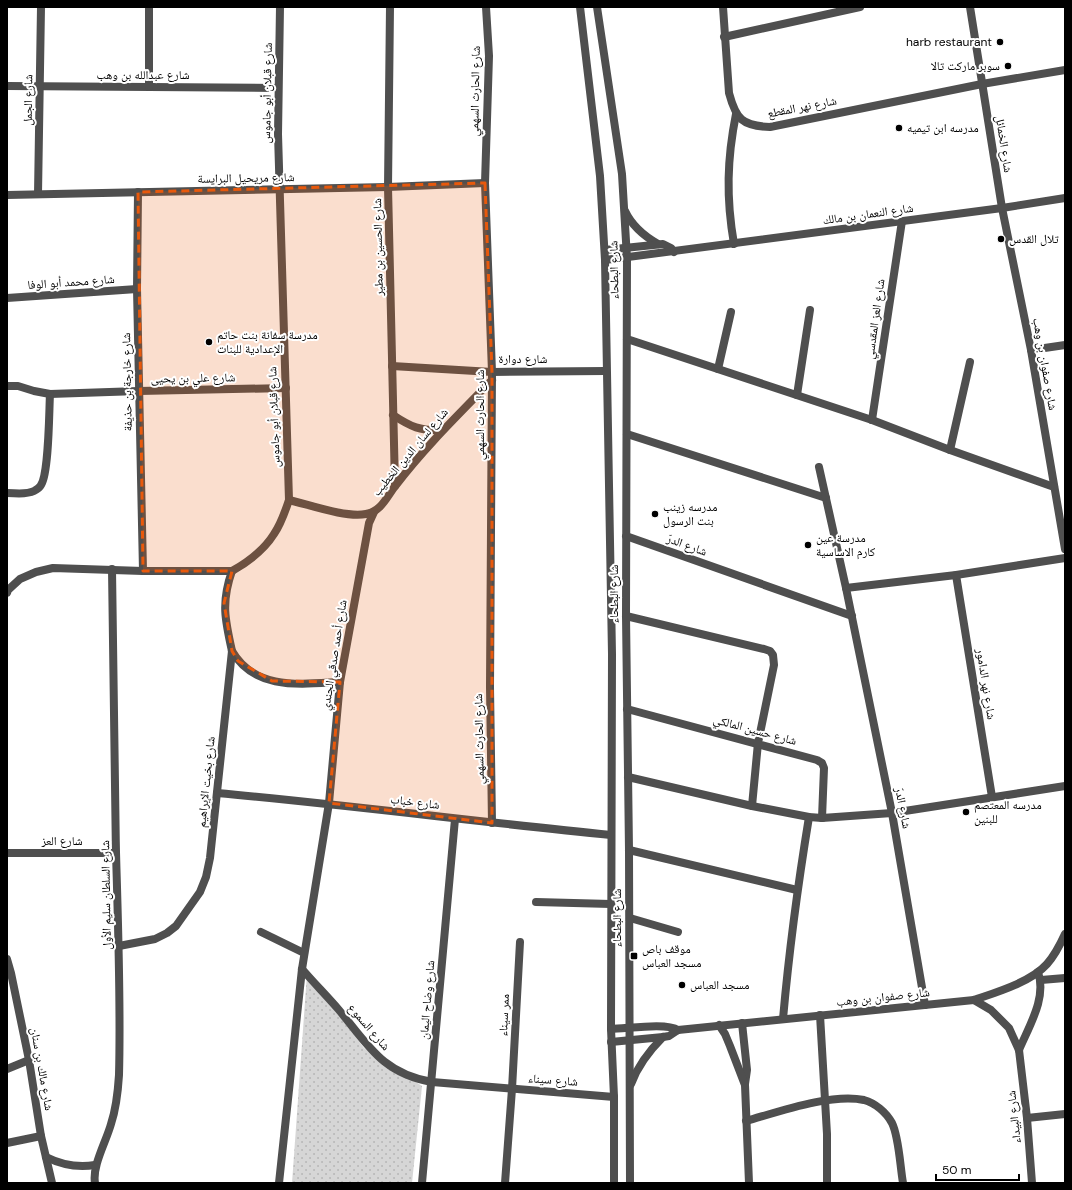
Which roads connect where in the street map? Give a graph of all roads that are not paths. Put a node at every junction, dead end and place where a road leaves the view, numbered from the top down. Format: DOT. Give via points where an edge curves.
graph roads {
  1 [pos="41,7"];
  2 [pos="149,7"];
  3 [pos="280,7"];
  4 [pos="390,7"];
  5 [pos="486,7"];
  6 [pos="576,7"];
  7 [pos="580,7"];
  8 [pos="596,7"];
  9 [pos="723,7"];
  10 [pos="860,7"];
  11 [pos="970,7"];
  12 [pos="581,18"];
  13 [pos="724,38"];
  14 [pos="1065,70"];
  15 [pos="982,84"];
  16 [pos="7,86"];
  17 [pos="40,86"];
  18 [pos="149,87"];
  19 [pos="278,88"];
  20 [pos="736,114"];
  21 [pos="485,183"];
  22 [pos="388,187"];
  23 [pos="279,189"];
  24 [pos="138,192"];
  25 [pos="38,194"];
  26 [pos="7,195"];
  27 [pos="1065,198"];
  28 [pos="624,208"];
  29 [pos="1002,208"];
  30 [pos="902,221"];
  31 [pos="658,244"];
  32 [pos="734,244"];
  33 [pos="626,248"];
  34 [pos="605,250"];
  35 [pos="674,252"];
  36 [pos="627,258"];
  37 [pos="605,260"];
  38 [pos="137,289"];
  39 [pos="7,298"];
  40 [pos="810,310"];
  41 [pos="731,312"];
  42 [pos="627,340"];
  43 [pos="1065,345"];
  44 [pos="1031,350"];
  45 [pos="970,362"];
  46 [pos="392,366"];
  47 [pos="718,369"];
  48 [pos="606,371"];
  49 [pos="492,376"];
  50 [pos="7,386"];
  51 [pos="286,388"];
  52 [pos="139,391"];
  53 [pos="50,394"];
  54 [pos="797,395"];
  55 [pos="393,415"];
  56 [pos="872,420"];
  57 [pos="442,430"];
  58 [pos="627,434"];
  59 [pos="950,450"];
  60 [pos="819,467"];
  61 [pos="395,486"];
  62 [pos="1054,487"];
  63 [pos="7,493"];
  64 [pos="826,498"];
  65 [pos="289,500"];
  66 [pos="374,512"];
  67 [pos="626,536"];
  68 [pos="1065,549"];
  69 [pos="1065,558"];
  70 [pos="112,569"];
  71 [pos="143,571"];
  72 [pos="232,571"];
  73 [pos="956,575"];
  74 [pos="846,588"];
  75 [pos="7,593"];
  76 [pos="626,616"];
  77 [pos="852,616"];
  78 [pos="232,651"];
  79 [pos="340,682"];
  80 [pos="627,709"];
  81 [pos="758,743"];
  82 [pos="628,777"];
  83 [pos="1065,786"];
  84 [pos="217,793"];
  85 [pos="992,797"];
  86 [pos="329,803"];
  87 [pos="752,806"];
  88 [pos="892,813"];
  89 [pos="809,817"];
  90 [pos="822,818"];
  91 [pos="454,819"];
  92 [pos="492,823"];
  93 [pos="611,835"];
  94 [pos="629,850"];
  95 [pos="7,853"];
  96 [pos="116,853"];
  97 [pos="798,890"];
  98 [pos="536,902"];
  99 [pos="611,904"];
  100 [pos="630,918"];
  101 [pos="261,932"];
  102 [pos="678,932"];
  103 [pos="1065,934"];
  104 [pos="520,942"];
  105 [pos="119,946"];
  106 [pos="304,953"];
  107 [pos="7,959"];
  108 [pos="302,969"];
  109 [pos="1038,972"];
  110 [pos="9,973"];
  111 [pos="1065,978"];
  112 [pos="1041,980"];
  113 [pos="974,1000"];
  114 [pos="926,1005"];
  115 [pos="820,1015"];
  116 [pos="783,1019"];
  117 [pos="742,1023"];
  118 [pos="719,1025"];
  119 [pos="629,1028"];
  120 [pos="610,1029"];
  121 [pos="678,1030"];
  122 [pos="663,1037"];
  123 [pos="629,1040"];
  124 [pos="611,1042"];
  125 [pos="1019,1050"];
  126 [pos="29,1060"];
  127 [pos="7,1069"];
  128 [pos="432,1082"];
  129 [pos="745,1085"];
  130 [pos="629,1088"];
  131 [pos="512,1089"];
  132 [pos="614,1097"];
  133 [pos="825,1101"];
  134 [pos="1065,1114"];
  135 [pos="1027,1118"];
  136 [pos="746,1121"];
  137 [pos="41,1136"];
  138 [pos="7,1143"];
  139 [pos="46,1157"];
  140 [pos="95,1165"];
  141 [pos="52,1183"];
  142 [pos="95,1183"];
  143 [pos="279,1183"];
  144 [pos="422,1183"];
  145 [pos="505,1183"];
  146 [pos="614,1183"];
  147 [pos="630,1183"];
  148 [pos="749,1183"];
  149 [pos="827,1183"];
  150 [pos="903,1183"];
  151 [pos="1032,1183"];
  1 -- 17 [label="street, شارع الجمل"];
  2 -- 18 [label="street"];
  3 -- 19 [label="street, شارع قبلان أبو جاموس"];
  4 -- 22 [label="street, شارع الحسين بن مطير"];
  5 -- 21 [label="street, شارع الحارث السهمي" via="489,56"];
  6 -- 12 [label="street"];
  7 -- 12 [label="street, شارع البطحاء"];
  8 -- 28 [label="street, شارع البطحاء" via="622,174"];
  9 -- 13 [label="street"];
  10 -- 13 [label="street"];
  11 -- 15 [label="street, شارع الخمائل"];
  12 -- 34 [label="street, شارع البطحاء" via="600,176"];
  13 -- 20 [label="street" via="729,93"];
  14 -- 15 [label="street"];
  15 -- 20 [label="street, شارع نهر المقطع" via="770,127 747,124"];
  15 -- 29 [label="street, شارع الخمائل"];
  16 -- 17 [label="street, شارع عبدالله بن وهب"];
  17 -- 18 [label="street, شارع عبدالله بن وهب"];
  17 -- 25 [label="street, شارع الجمل"];
  18 -- 19 [label="street, شارع عبدالله بن وهب"];
  19 -- 23 [label="street, شارع قبلان أبو جاموس"];
  20 -- 32 [label="street" via="728,179"];
  21 -- 22 [label="street, شارع مريحيل البرايسة"];
  21 -- 49 [label="street, شارع الحارث السهمي"];
  22 -- 23 [label="street, شارع مريحيل البرايسة"];
  22 -- 46 [label="street, شارع الحسين بن مطير"];
  23 -- 24 [label="street, شارع مريحيل البرايسة"];
  23 -- 51 [label="street, شارع قبلان أبو جاموس"];
  24 -- 25 [label="street, شارع مريحيل البرايسة"];
  24 -- 38 [label="street, شارع خارجة بن حذيفة"];
  25 -- 26 [label="street, شارع مريحيل البرايسة"];
  27 -- 29 [label="street, شارع النعمان بن مالك"];
  28 -- 31 [label="street" via="637,229"];
  28 -- 33 [label="street, شارع البطحاء"];
  29 -- 30 [label="street, شارع النعمان بن مالك"];
  29 -- 44 [label="street, شارع صفوان بن وهب"];
  30 -- 32 [label="street, شارع النعمان بن مالك"];
  30 -- 56 [label="street, شارع العز المقدسي"];
  31 -- 33 [label="street"];
  31 -- 35 [label="street" via="667,245"];
  32 -- 35 [label="street, شارع النعمان بن مالك"];
  33 -- 34 [label="street"];
  33 -- 36 [label="street, شارع البطحاء"];
  34 -- 37 [label="street, شارع البطحاء"];
  35 -- 36 [label="street, شارع النعمان بن مالك"];
  36 -- 37 [label="street, شارع النعمان بن مالك"];
  36 -- 42 [label="street, شارع البطحاء"];
  37 -- 48 [label="street, شارع البطحاء"];
  38 -- 39 [label="street, شارع محمد أبو الوفا"];
  38 -- 52 [label="street, شارع خارجة بن حذيفة"];
  40 -- 54 [label="street"];
  41 -- 47 [label="street"];
  42 -- 47 [label="street"];
  42 -- 58 [label="street, شارع البطحاء"];
  43 -- 44 [label="street"];
  44 -- 62 [label="street, شارع صفوان بن وهب"];
  45 -- 59 [label="street"];
  46 -- 49 [label="street, شارع دوارة"];
  46 -- 55 [label="street, شارع الحسين بن مطير"];
  47 -- 54 [label="street"];
  48 -- 49 [label="street, شارع دوارة"];
  48 -- 93 [label="street, شارع البطحاء" via="612,654"];
  49 -- 57 [label="street, شارع لسان الدين الخطيب"];
  49 -- 92 [label="street, شارع الحارث السهمي"];
  50 -- 53 [label="street, شارع علي بن يحيى" via="18,386"];
  51 -- 52 [label="street, شارع علي بن يحيى"];
  51 -- 65 [label="street, شارع قبلان أبو جاموس"];
  52 -- 53 [label="street, شارع علي بن يحيى"];
  52 -- 71 [label="street, شارع خارجة بن حذيفة"];
  53 -- 63 [label="street" via="45,474 41,485 35,491"];
  54 -- 56 [label="street"];
  55 -- 57 [label="street" via="415,428"];
  55 -- 61 [label="street, شارع الحسين بن مطير"];
  56 -- 59 [label="street"];
  57 -- 61 [label="street, شارع لسان الدين الخطيب"];
  58 -- 64 [label="street"];
  58 -- 67 [label="street, شارع البطحاء"];
  59 -- 62 [label="street"];
  60 -- 64 [label="street, شارع الدرّ"];
  61 -- 66 [label="street, شارع لسان الدين الخطيب"];
  62 -- 68 [label="street, شارع صفوان بن وهب"];
  64 -- 74 [label="street, شارع الدرّ"];
  65 -- 66 [label="street, شارع لسان الدين الخطيب" via="346,514"];
  65 -- 72 [label="street, شارع قبلان أبو جاموس" via="274,535 262,549"];
  66 -- 79 [label="street, شارع أحمد صدقي الجندي" via="367,534"];
  67 -- 76 [label="street, شارع البطحاء"];
  67 -- 77 [label="street, شارع الدرّ"];
  69 -- 73 [label="street"];
  70 -- 71 [label="street"];
  70 -- 75 [label="street" via="53,568 20,579"];
  70 -- 96 [label="street, شارع السلطان سليم الأول"];
  71 -- 72 [label="street"];
  72 -- 78 [label="street, شارع بخيت الإبراهيم" via="224,603"];
  73 -- 74 [label="street"];
  73 -- 85 [label="street, شارع نهر الدامور"];
  74 -- 77 [label="street, شارع الدرّ"];
  76 -- 80 [label="street, شارع البطحاء"];
  76 -- 81 [label="street" via="770,651 774,666"];
  77 -- 88 [label="street, شارع الدرّ"];
  78 -- 79 [label="street" via="238,661 256,674 272,681 284,684"];
  78 -- 84 [label="street, شارع بخيت الإبراهيم"];
  79 -- 86 [label="street, شارع أحمد صدقي الجندي"];
  80 -- 81 [label="street, شارع حسين المالكي"];
  80 -- 82 [label="street, شارع البطحاء"];
  81 -- 87 [label="street"];
  81 -- 90 [label="street, شارع حسين المالكي" via="822,763"];
  82 -- 87 [label="street"];
  82 -- 94 [label="street, شارع البطحاء"];
  83 -- 85 [label="street"];
  84 -- 86 [label="street, شارع خباب"];
  84 -- 105 [label="street, شارع بخيت الإبراهيم" via="210,858 200,892 180,921 167,933 155,939"];
  85 -- 88 [label="street"];
  86 -- 91 [label="street, شارع خباب"];
  86 -- 106 [label="street"];
  87 -- 89 [label="street"];
  88 -- 90 [label="street"];
  88 -- 114 [label="street, شارع الدرّ"];
  89 -- 90 [label="street"];
  89 -- 97 [label="street"];
  91 -- 92 [label="street, شارع خباب"];
  91 -- 128 [label="street, شارع وضاح اليمان"];
  92 -- 93 [label="street, شارع خباب"];
  93 -- 99 [label="street, شارع البطحاء"];
  94 -- 97 [label="street"];
  94 -- 100 [label="street, شارع البطحاء"];
  95 -- 96 [label="street, شارع العز"];
  96 -- 105 [label="street, شارع السلطان سليم الأول"];
  97 -- 116 [label="street"];
  98 -- 99 [label="street"];
  99 -- 120 [label="street, شارع البطحاء"];
  100 -- 102 [label="street"];
  100 -- 119 [label="street, شارع البطحاء"];
  101 -- 106 [label="street"];
  103 -- 109 [label="street, شارع صفوان بن وهب" via="1047,964"];
  104 -- 131 [label="street, ممر سيناء"];
  105 -- 140 [label="street, شارع السلطان سليم الأول" via="119,1076 112,1122"];
  106 -- 108 [label="street"];
  107 -- 110 [label="street, شارع مالك بن سنان"];
  108 -- 128 [label="street, شارع السموع" via="384,1063 406,1076"];
  108 -- 143 [label="street"];
  109 -- 112 [label="street, شارع البيداء"];
  109 -- 113 [label="street, شارع صفوان بن وهب" via="1011,986"];
  110 -- 126 [label="street, شارع مالك بن سنان"];
  111 -- 112 [label="street"];
  112 -- 125 [label="street, شارع البيداء" via="1040,998"];
  113 -- 114 [label="street, شارع صفوان بن وهب"];
  113 -- 125 [label="street, شارع البيداء" via="991,1010 1009,1028"];
  114 -- 115 [label="street, شارع صفوان بن وهب"];
  115 -- 116 [label="street, شارع صفوان بن وهب"];
  115 -- 133 [label="street"];
  116 -- 117 [label="street, شارع صفوان بن وهب"];
  117 -- 118 [label="street, شارع صفوان بن وهب"];
  117 -- 129 [label="street" via="747,1070"];
  118 -- 121 [label="street, شارع صفوان بن وهب"];
  118 -- 129 [label="street"];
  119 -- 120 [label="street, شارع صفوان بن وهب"];
  119 -- 121 [label="street, شارع صفوان بن وهب" via="670,1026"];
  119 -- 123 [label="street, شارع البطحاء"];
  120 -- 124 [label="street, شارع البطحاء"];
  121 -- 122 [label="street, شارع صفوان بن وهب"];
  122 -- 123 [label="street, شارع صفوان بن وهب"];
  122 -- 130 [label="street" via="636,1071"];
  123 -- 124 [label="street, شارع صفوان بن وهب"];
  123 -- 130 [label="street, شارع البطحاء"];
  124 -- 132 [label="street, شارع البطحاء"];
  125 -- 135 [label="street, شارع البيداء"];
  126 -- 127 [label="street"];
  126 -- 137 [label="street, شارع مالك بن سنان"];
  128 -- 131 [label="street, شارع السموع"];
  128 -- 144 [label="street, شارع وضاح اليمان"];
  129 -- 136 [label="street"];
  130 -- 147 [label="street, شارع البطحاء"];
  131 -- 132 [label="street, شارع سيناء"];
  131 -- 145 [label="street, شارع سيناء"];
  132 -- 146 [label="street, شارع البطحاء"];
  133 -- 136 [label="street"];
  133 -- 149 [label="street"];
  133 -- 150 [label="street" via="863,1100 877,1106 888,1116 894,1129"];
  134 -- 135 [label="street"];
  135 -- 151 [label="street, شارع البيداء"];
  136 -- 148 [label="street"];
  137 -- 138 [label="street"];
  137 -- 139 [label="street, شارع مالك بن سنان"];
  139 -- 140 [label="street" via="70,1166"];
  139 -- 141 [label="street, شارع مالك بن سنان"];
  140 -- 142 [label="street"];
}
